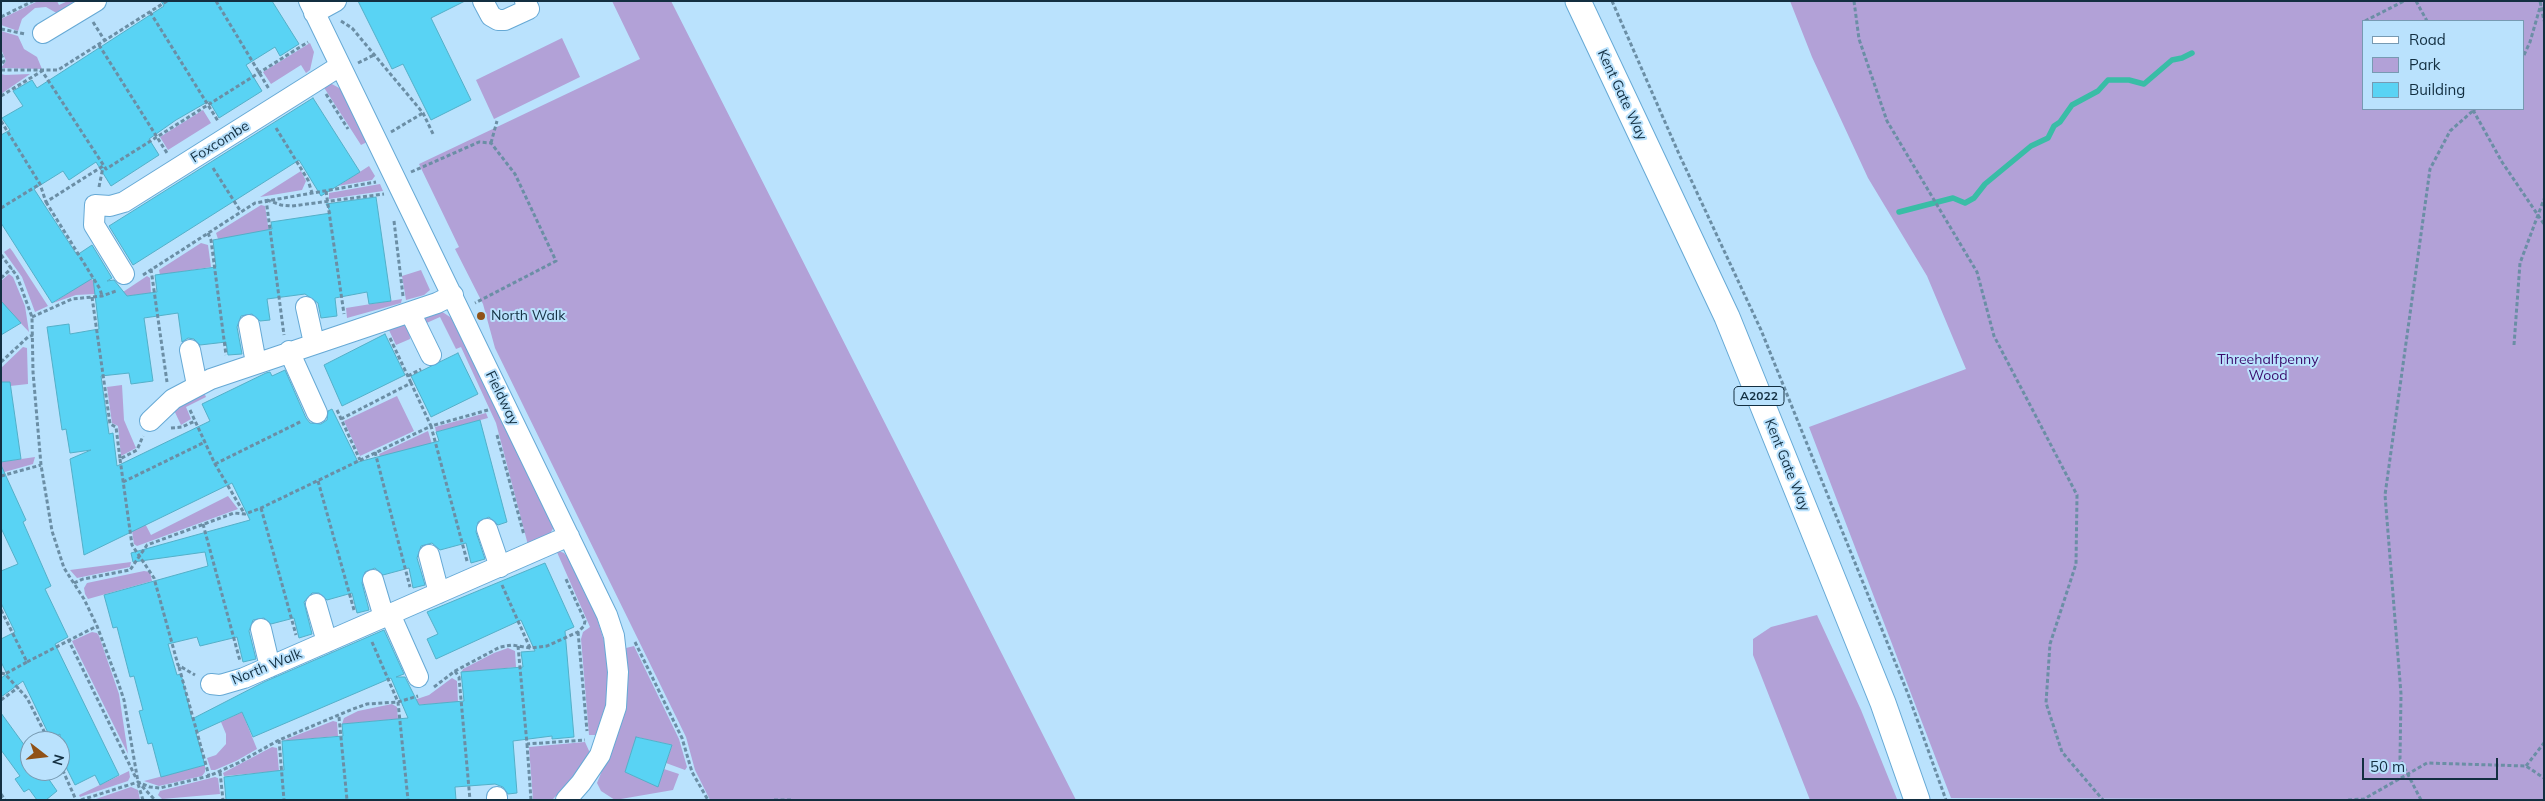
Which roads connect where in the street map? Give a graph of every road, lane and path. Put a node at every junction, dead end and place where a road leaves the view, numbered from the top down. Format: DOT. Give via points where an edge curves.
graph roads {
  1 [pos="33,1"];
  2 [pos="96,1"];
  3 [pos="158,1"];
  4 [pos="167,1"];
  5 [pos="216,1"];
  6 [pos="483,1"];
  7 [pos="525,1"];
  8 [pos="1578,1"];
  9 [pos="1854,1"];
  10 [pos="2404,1"];
  11 [pos="2416,1"];
  12 [pos="2541,2"];
  13 [pos="160,5"];
  14 [pos="312,7"];
  15 [pos="338,10"];
  16 [pos="150,12"];
  17 [pos="1,17"];
  18 [pos="2367,20"];
  19 [pos="2426,20"];
  20 [pos="2544,21"];
  21 [pos="1,29"];
  22 [pos="43,33"];
  23 [pos="312,39"];
  24 [pos="99,45"];
  25 [pos="2525,53"];
  26 [pos="1,54"];
  27 [pos="374,55"];
  28 [pos="364,60"];
  29 [pos="1,65"];
  30 [pos="340,66"];
  31 [pos="1,70"];
  32 [pos="42,71"];
  33 [pos="260,72"];
  34 [pos="1,96"];
  35 [pos="208,104"];
  36 [pos="272,109"];
  37 [pos="2472,110"];
  38 [pos="2474,110"];
  39 [pos="423,113"];
  40 [pos="1,121"];
  41 [pos="497,121"];
  42 [pos="398,128"];
  43 [pos="227,136"];
  44 [pos="434,136"];
  45 [pos="157,137"];
  46 [pos="491,143"];
  47 [pos="203,152"];
  48 [pos="104,166"];
  49 [pos="177,169"];
  50 [pos="40,184"];
  51 [pos="388,184"];
  52 [pos="326,191"];
  53 [pos="312,193"];
  54 [pos="390,197"];
  55 [pos="266,199"];
  56 [pos="2544,199"];
  57 [pos="46,202"];
  58 [pos="328,202"];
  59 [pos="1,208"];
  60 [pos="241,212"];
  61 [pos="2538,217"];
  62 [pos="393,220"];
  63 [pos="2544,224"];
  64 [pos="208,233"];
  65 [pos="1,255"];
  66 [pos="12,268"];
  67 [pos="151,269"];
  68 [pos="1,278"];
  69 [pos="128,280"];
  70 [pos="102,296"];
  71 [pos="92,297"];
  72 [pos="456,303"];
  73 [pos="306,307"];
  74 [pos="408,313"];
  75 [pos="32,317"];
  76 [pos="382,321"];
  77 [pos="248,325"];
  78 [pos="348,332"];
  79 [pos="34,335"];
  80 [pos="314,343"];
  81 [pos="2514,344"];
  82 [pos="190,350"];
  83 [pos="289,351"];
  84 [pos="428,361"];
  85 [pos="1,362"];
  86 [pos="256,363"];
  87 [pos="229,372"];
  88 [pos="408,376"];
  89 [pos="411,383"];
  90 [pos="197,395"];
  91 [pos="173,399"];
  92 [pos="484,402"];
  93 [pos="488,410"];
  94 [pos="317,413"];
  95 [pos="341,419"];
  96 [pos="492,419"];
  97 [pos="150,421"];
  98 [pos="431,426"];
  99 [pos="495,430"];
  100 [pos="205,442"];
  101 [pos="375,452"];
  102 [pos="120,459"];
  103 [pos="360,460"];
  104 [pos="215,464"];
  105 [pos="41,465"];
  106 [pos="1,476"];
  107 [pos="318,481"];
  108 [pos="123,482"];
  109 [pos="261,508"];
  110 [pos="244,514"];
  111 [pos="203,524"];
  112 [pos="487,530"];
  113 [pos="569,536"];
  114 [pos="529,554"];
  115 [pos="429,555"];
  116 [pos="140,556"];
  117 [pos="498,568"];
  118 [pos="564,573"];
  119 [pos="472,578"];
  120 [pos="373,580"];
  121 [pos="74,583"];
  122 [pos="439,593"];
  123 [pos="414,603"];
  124 [pos="316,604"];
  125 [pos="1,610"];
  126 [pos="387,616"];
  127 [pos="97,626"];
  128 [pos="361,627"];
  129 [pos="261,629"];
  130 [pos="578,632"];
  131 [pos="632,636"];
  132 [pos="68,640"];
  133 [pos="328,642"];
  134 [pos="518,646"];
  135 [pos="530,648"];
  136 [pos="301,653"];
  137 [pos="27,662"];
  138 [pos="178,665"];
  139 [pos="270,667"];
  140 [pos="455,670"];
  141 [pos="3,674"];
  142 [pos="244,678"];
  143 [pos="211,684"];
  144 [pos="425,686"];
  145 [pos="19,687"];
  146 [pos="1,700"];
  147 [pos="398,702"];
  148 [pos="339,717"];
  149 [pos="44,731"];
  150 [pos="279,740"];
  151 [pos="2544,743"];
  152 [pos="527,744"];
  153 [pos="2526,766"];
  154 [pos="220,772"];
  155 [pos="2405,773"];
  156 [pos="209,776"];
  157 [pos="2544,778"];
  158 [pos="68,781"];
  159 [pos="138,782"];
  160 [pos="1,794"];
  161 [pos="5,800"];
  162 [pos="76,800"];
  163 [pos="82,800"];
  164 [pos="143,800"];
  165 [pos="154,800"];
  166 [pos="223,800"];
  167 [pos="284,800"];
  168 [pos="346,800"];
  169 [pos="408,800"];
  170 [pos="470,800"];
  171 [pos="531,800"];
  172 [pos="566,800"];
  173 [pos="708,800"];
  174 [pos="774,800"];
  175 [pos="792,800"];
  176 [pos="1918,800"];
  177 [pos="2103,800"];
  178 [pos="2348,800"];
  179 [pos="2421,800"];
  1 -- 17 [label="path"];
  2 -- 22 [label="street"];
  3 -- 13 [label="path"];
  4 -- 13 [label="path"];
  5 -- 33 [label="path"];
  6 -- 7 [label="street" via="491,16 505,20 529,9"];
  8 -- 176 [label="main road, Kent Gate Way / A2022" via="1727,317 1879,694"];
  9 -- 177 [label="path" via="1859,40 1887,120 1977,272 1994,336 2077,495 2076,564 2050,644 2046,703 2062,752"];
  10 -- 18 [label="path"];
  11 -- 19 [label="path"];
  12 -- 20 [label="path"];
  12 -- 25 [label="path"];
  13 -- 16 [label="path"];
  14 -- 15 [label="street"];
  14 -- 30 [label="street, Fieldway"];
  15 -- 27 [label="path"];
  16 -- 24 [label="path"];
  16 -- 35 [label="path"];
  21 -- 22 [label="path" via="31,35"];
  23 -- 33 [label="path"];
  24 -- 32 [label="path" via="58,70"];
  24 -- 45 [label="path"];
  26 -- 29 [label="path" via="4,61"];
  27 -- 28 [label="path"];
  27 -- 39 [label="path"];
  30 -- 36 [label="street, Foxcombe"];
  30 -- 51 [label="street, Fieldway"];
  31 -- 32 [label="path"];
  32 -- 34 [label="path"];
  32 -- 48 [label="path"];
  33 -- 35 [label="path"];
  33 -- 36 [label="path"];
  35 -- 43 [label="path"];
  35 -- 45 [label="path"];
  36 -- 43 [label="street, Foxcombe"];
  36 -- 53 [label="path"];
  37 -- 155 [label="path" via="2450,132 2430,169 2385,495 2401,694 2400,760"];
  38 -- 61 [label="path"];
  39 -- 42 [label="path"];
  39 -- 44 [label="path"];
  40 -- 50 [label="path"];
  41 -- 46 [label="path"];
  43 -- 47 [label="street, Foxcombe"];
  45 -- 48 [label="path" via="106,169"];
  45 -- 49 [label="path"];
  46 -- 51 [label="path" via="466,146"];
  46 -- 72 [label="path" via="514,174 556,260"];
  47 -- 49 [label="street, Foxcombe"];
  47 -- 60 [label="path"];
  48 -- 57 [label="path"];
  49 -- 69 [label="street, Foxcombe" via="124,202 95,206 94,225"];
  50 -- 57 [label="path"];
  50 -- 59 [label="path"];
  51 -- 52 [label="path"];
  51 -- 54 [label="path"];
  51 -- 58 [label="path"];
  51 -- 72 [label="street, Fieldway"];
  52 -- 53 [label="path"];
  52 -- 58 [label="path"];
  53 -- 55 [label="path"];
  55 -- 58 [label="path" via="286,206"];
  55 -- 60 [label="path"];
  55 -- 83 [label="path"];
  56 -- 61 [label="path"];
  57 -- 70 [label="path"];
  58 -- 78 [label="path"];
  60 -- 64 [label="path"];
  61 -- 63 [label="path"];
  61 -- 81 [label="path" via="2520,263"];
  62 -- 74 [label="path"];
  64 -- 67 [label="path"];
  64 -- 87 [label="path"];
  65 -- 66 [label="path"];
  66 -- 68 [label="path"];
  66 -- 75 [label="path"];
  67 -- 69 [label="path"];
  67 -- 91 [label="path" via="168,388"];
  69 -- 70 [label="path"];
  70 -- 71 [label="path"];
  71 -- 75 [label="path" via="64,301"];
  71 -- 102 [label="path" via="110,424 116,427"];
  72 -- 74 [label="street"];
  72 -- 113 [label="street, Fieldway"];
  73 -- 80 [label="street"];
  74 -- 76 [label="street"];
  74 -- 84 [label="street"];
  75 -- 79 [label="path"];
  76 -- 78 [label="street"];
  76 -- 88 [label="path"];
  77 -- 86 [label="street"];
  78 -- 80 [label="street"];
  79 -- 85 [label="path"];
  79 -- 105 [label="path" via="33,372"];
  80 -- 83 [label="street"];
  82 -- 90 [label="street"];
  83 -- 86 [label="street"];
  83 -- 94 [label="street"];
  84 -- 88 [label="path"];
  86 -- 87 [label="street"];
  87 -- 90 [label="street"];
  88 -- 89 [label="path"];
  89 -- 95 [label="path"];
  89 -- 98 [label="path"];
  90 -- 91 [label="street"];
  90 -- 100 [label="path" via="189,408"];
  91 -- 97 [label="street"];
  92 -- 93 [label="path"];
  93 -- 96 [label="path"];
  93 -- 98 [label="path"];
  94 -- 95 [label="path" via="334,405"];
  94 -- 104 [label="path"];
  95 -- 103 [label="path"];
  97 -- 102 [label="path" via="137,450"];
  98 -- 101 [label="path"];
  98 -- 119 [label="path"];
  99 -- 114 [label="path"];
  100 -- 104 [label="path"];
  100 -- 108 [label="path"];
  101 -- 103 [label="path"];
  101 -- 123 [label="path"];
  102 -- 108 [label="path"];
  103 -- 107 [label="path"];
  104 -- 110 [label="path"];
  105 -- 106 [label="path"];
  105 -- 121 [label="path" via="52,531 64,568"];
  107 -- 109 [label="path"];
  107 -- 128 [label="path"];
  108 -- 116 [label="path" via="132,545"];
  109 -- 110 [label="path"];
  109 -- 136 [label="path"];
  110 -- 111 [label="path"];
  111 -- 116 [label="path" via="147,545"];
  111 -- 142 [label="path"];
  112 -- 117 [label="street"];
  113 -- 114 [label="street, North Walk"];
  113 -- 172 [label="street, Fieldway" via="609,620 616,649 618,690 612,723 600,755"];
  114 -- 117 [label="street, North Walk"];
  115 -- 122 [label="street"];
  116 -- 121 [label="path" via="130,570"];
  116 -- 138 [label="path" via="154,578"];
  117 -- 119 [label="street, North Walk"];
  117 -- 135 [label="path"];
  118 -- 130 [label="path" via="585,621"];
  119 -- 122 [label="street, North Walk"];
  120 -- 126 [label="street"];
  121 -- 127 [label="path"];
  122 -- 123 [label="street, North Walk"];
  123 -- 126 [label="street, North Walk"];
  124 -- 133 [label="street"];
  125 -- 137 [label="path"];
  126 -- 128 [label="street, North Walk"];
  126 -- 144 [label="street"];
  127 -- 132 [label="path"];
  127 -- 159 [label="path" via="124,700"];
  128 -- 133 [label="street, North Walk"];
  128 -- 147 [label="path"];
  129 -- 139 [label="street"];
  130 -- 135 [label="path" via="547,646"];
  130 -- 152 [label="path" via="588,740"];
  131 -- 173 [label="path" via="682,738 692,772"];
  132 -- 137 [label="path"];
  132 -- 159 [label="path"];
  133 -- 136 [label="street, North Walk"];
  134 -- 135 [label="path"];
  134 -- 140 [label="path" via="500,647"];
  134 -- 152 [label="path"];
  136 -- 139 [label="street, North Walk"];
  137 -- 141 [label="path"];
  138 -- 143 [label="path"];
  138 -- 156 [label="path"];
  139 -- 142 [label="street, North Walk"];
  140 -- 144 [label="path"];
  140 -- 170 [label="path" via="459,677"];
  141 -- 145 [label="path"];
  142 -- 143 [label="street, North Walk" via="228,684"];
  144 -- 147 [label="path"];
  145 -- 146 [label="path"];
  145 -- 149 [label="path"];
  147 -- 148 [label="path" via="367,704"];
  147 -- 169 [label="path"];
  148 -- 150 [label="path"];
  148 -- 168 [label="path"];
  150 -- 154 [label="path"];
  150 -- 167 [label="path"];
  151 -- 153 [label="path"];
  152 -- 171 [label="path"];
  153 -- 155 [label="path" via="2427,762"];
  153 -- 157 [label="path"];
  154 -- 156 [label="path"];
  154 -- 166 [label="path"];
  155 -- 178 [label="path" via="2364,799"];
  155 -- 179 [label="path"];
  156 -- 159 [label="path" via="160,788"];
  158 -- 162 [label="path"];
  159 -- 163 [label="path"];
  159 -- 164 [label="path"];
  159 -- 165 [label="path"];
  160 -- 161 [label="path"];
  174 -- 175 [label="path"];
}
